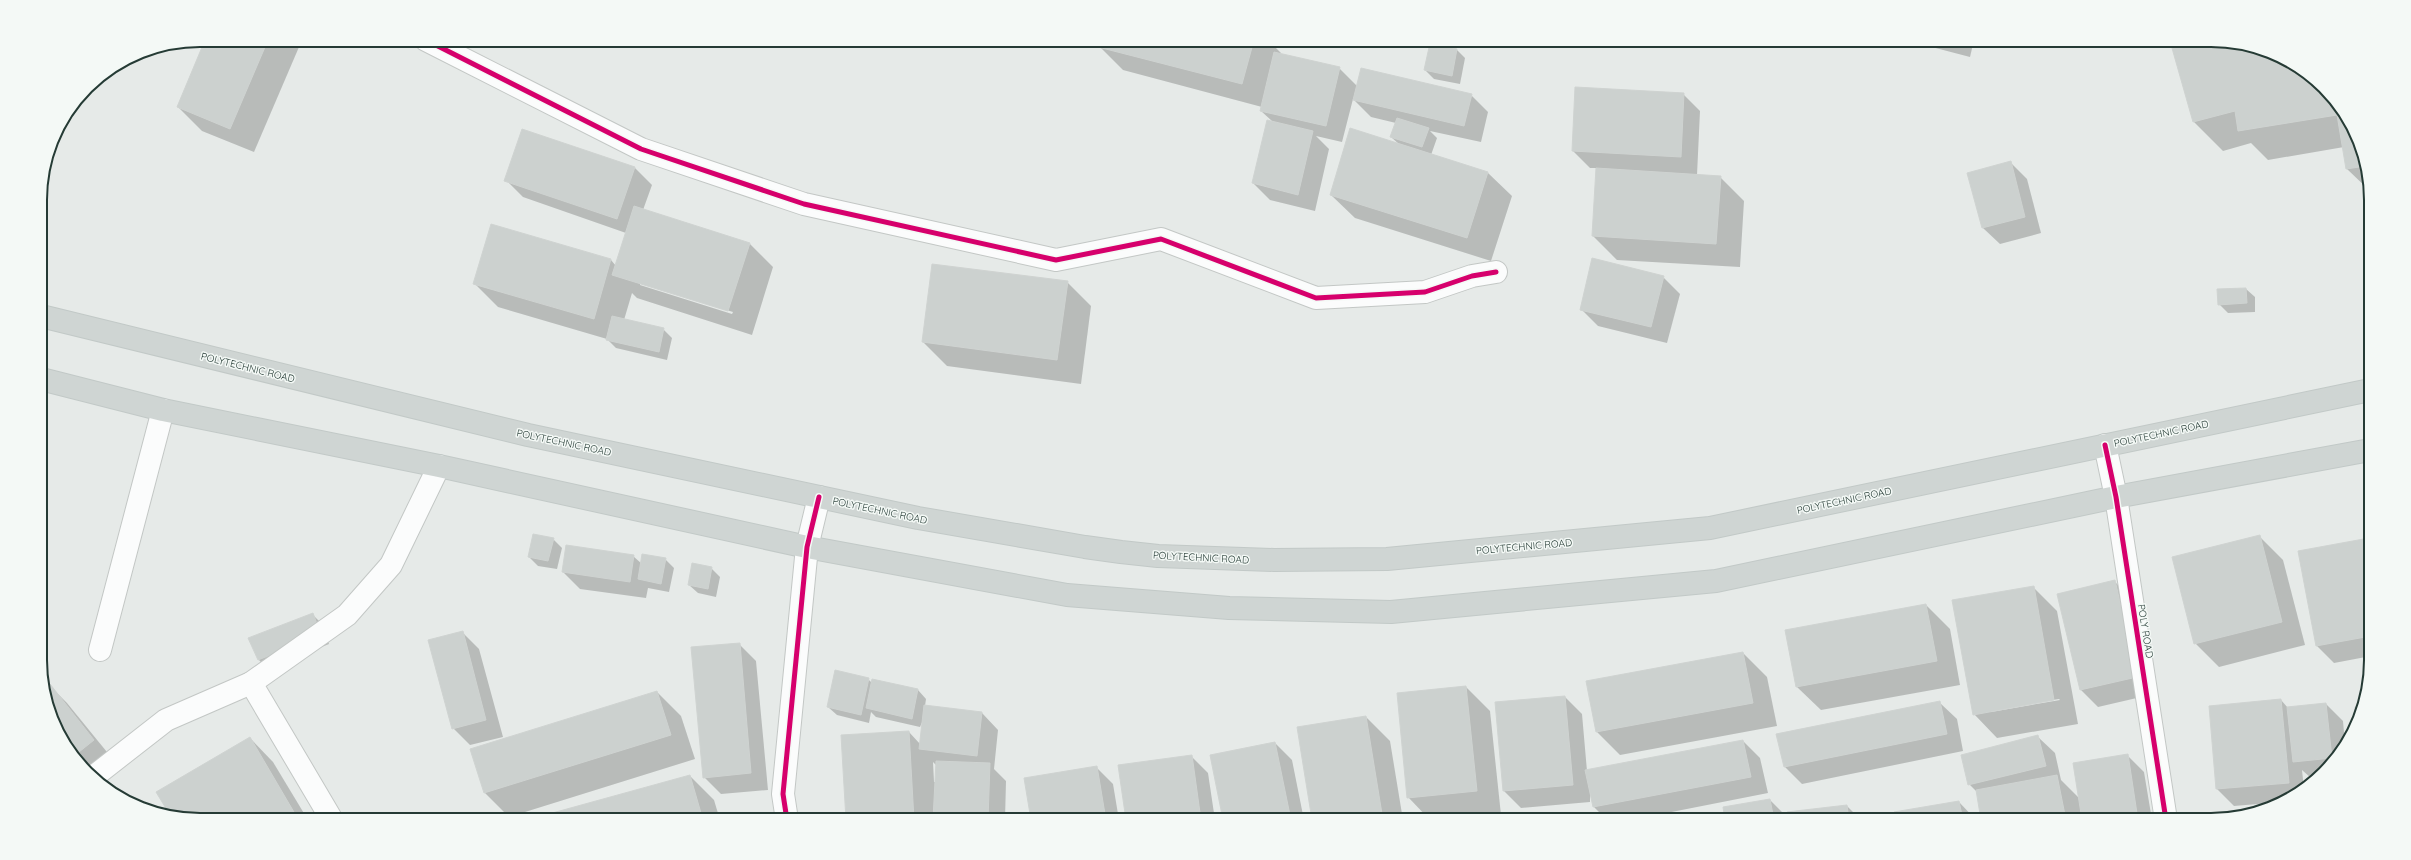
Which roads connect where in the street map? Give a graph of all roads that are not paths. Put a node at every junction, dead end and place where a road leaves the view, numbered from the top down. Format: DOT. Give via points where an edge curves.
graph roads {
  1 [pos="440,47"];
  2 [pos="1496,272"];
  3 [pos="47,317"];
  4 [pos="47,381"];
  5 [pos="2364,391"];
  6 [pos="163,410"];
  7 [pos="2105,445"];
  8 [pos="2364,451"];
  9 [pos="439,466"];
  10 [pos="2116,496"];
  11 [pos="818,497"];
  12 [pos="807,547"];
  13 [pos="100,650"];
  14 [pos="251,683"];
  15 [pos="97,773"];
  16 [pos="328,813"];
  17 [pos="786,813"];
  18 [pos="2165,813"];
  1 -- 2 [label="street" via="641,149 804,204 1056,260 1161,239 1316,298 1425,292 1472,276"];
  3 -- 11 [label="main road, POLYTECHNIC ROAD" via="528,435"];
  4 -- 6 [label="main road"];
  5 -- 7 [label="main road, POLYTECHNIC ROAD"];
  6 -- 9 [label="main road"];
  6 -- 13 [label="street"];
  7 -- 10 [label="street, POLY ROAD"];
  7 -- 11 [label="main road, POLYTECHNIC ROAD" via="1710,528 1387,559 1274,560 1122,552 940,522"];
  8 -- 10 [label="main road"];
  9 -- 12 [label="main road"];
  9 -- 14 [label="street" via="391,566 347,615"];
  10 -- 12 [label="main road" via="1716,581 1390,612 1229,608 1067,595"];
  10 -- 18 [label="street, POLY ROAD"];
  11 -- 12 [label="street"];
  12 -- 17 [label="street" via="783,794"];
  14 -- 15 [label="street" via="166,720"];
  14 -- 16 [label="street"];
}
